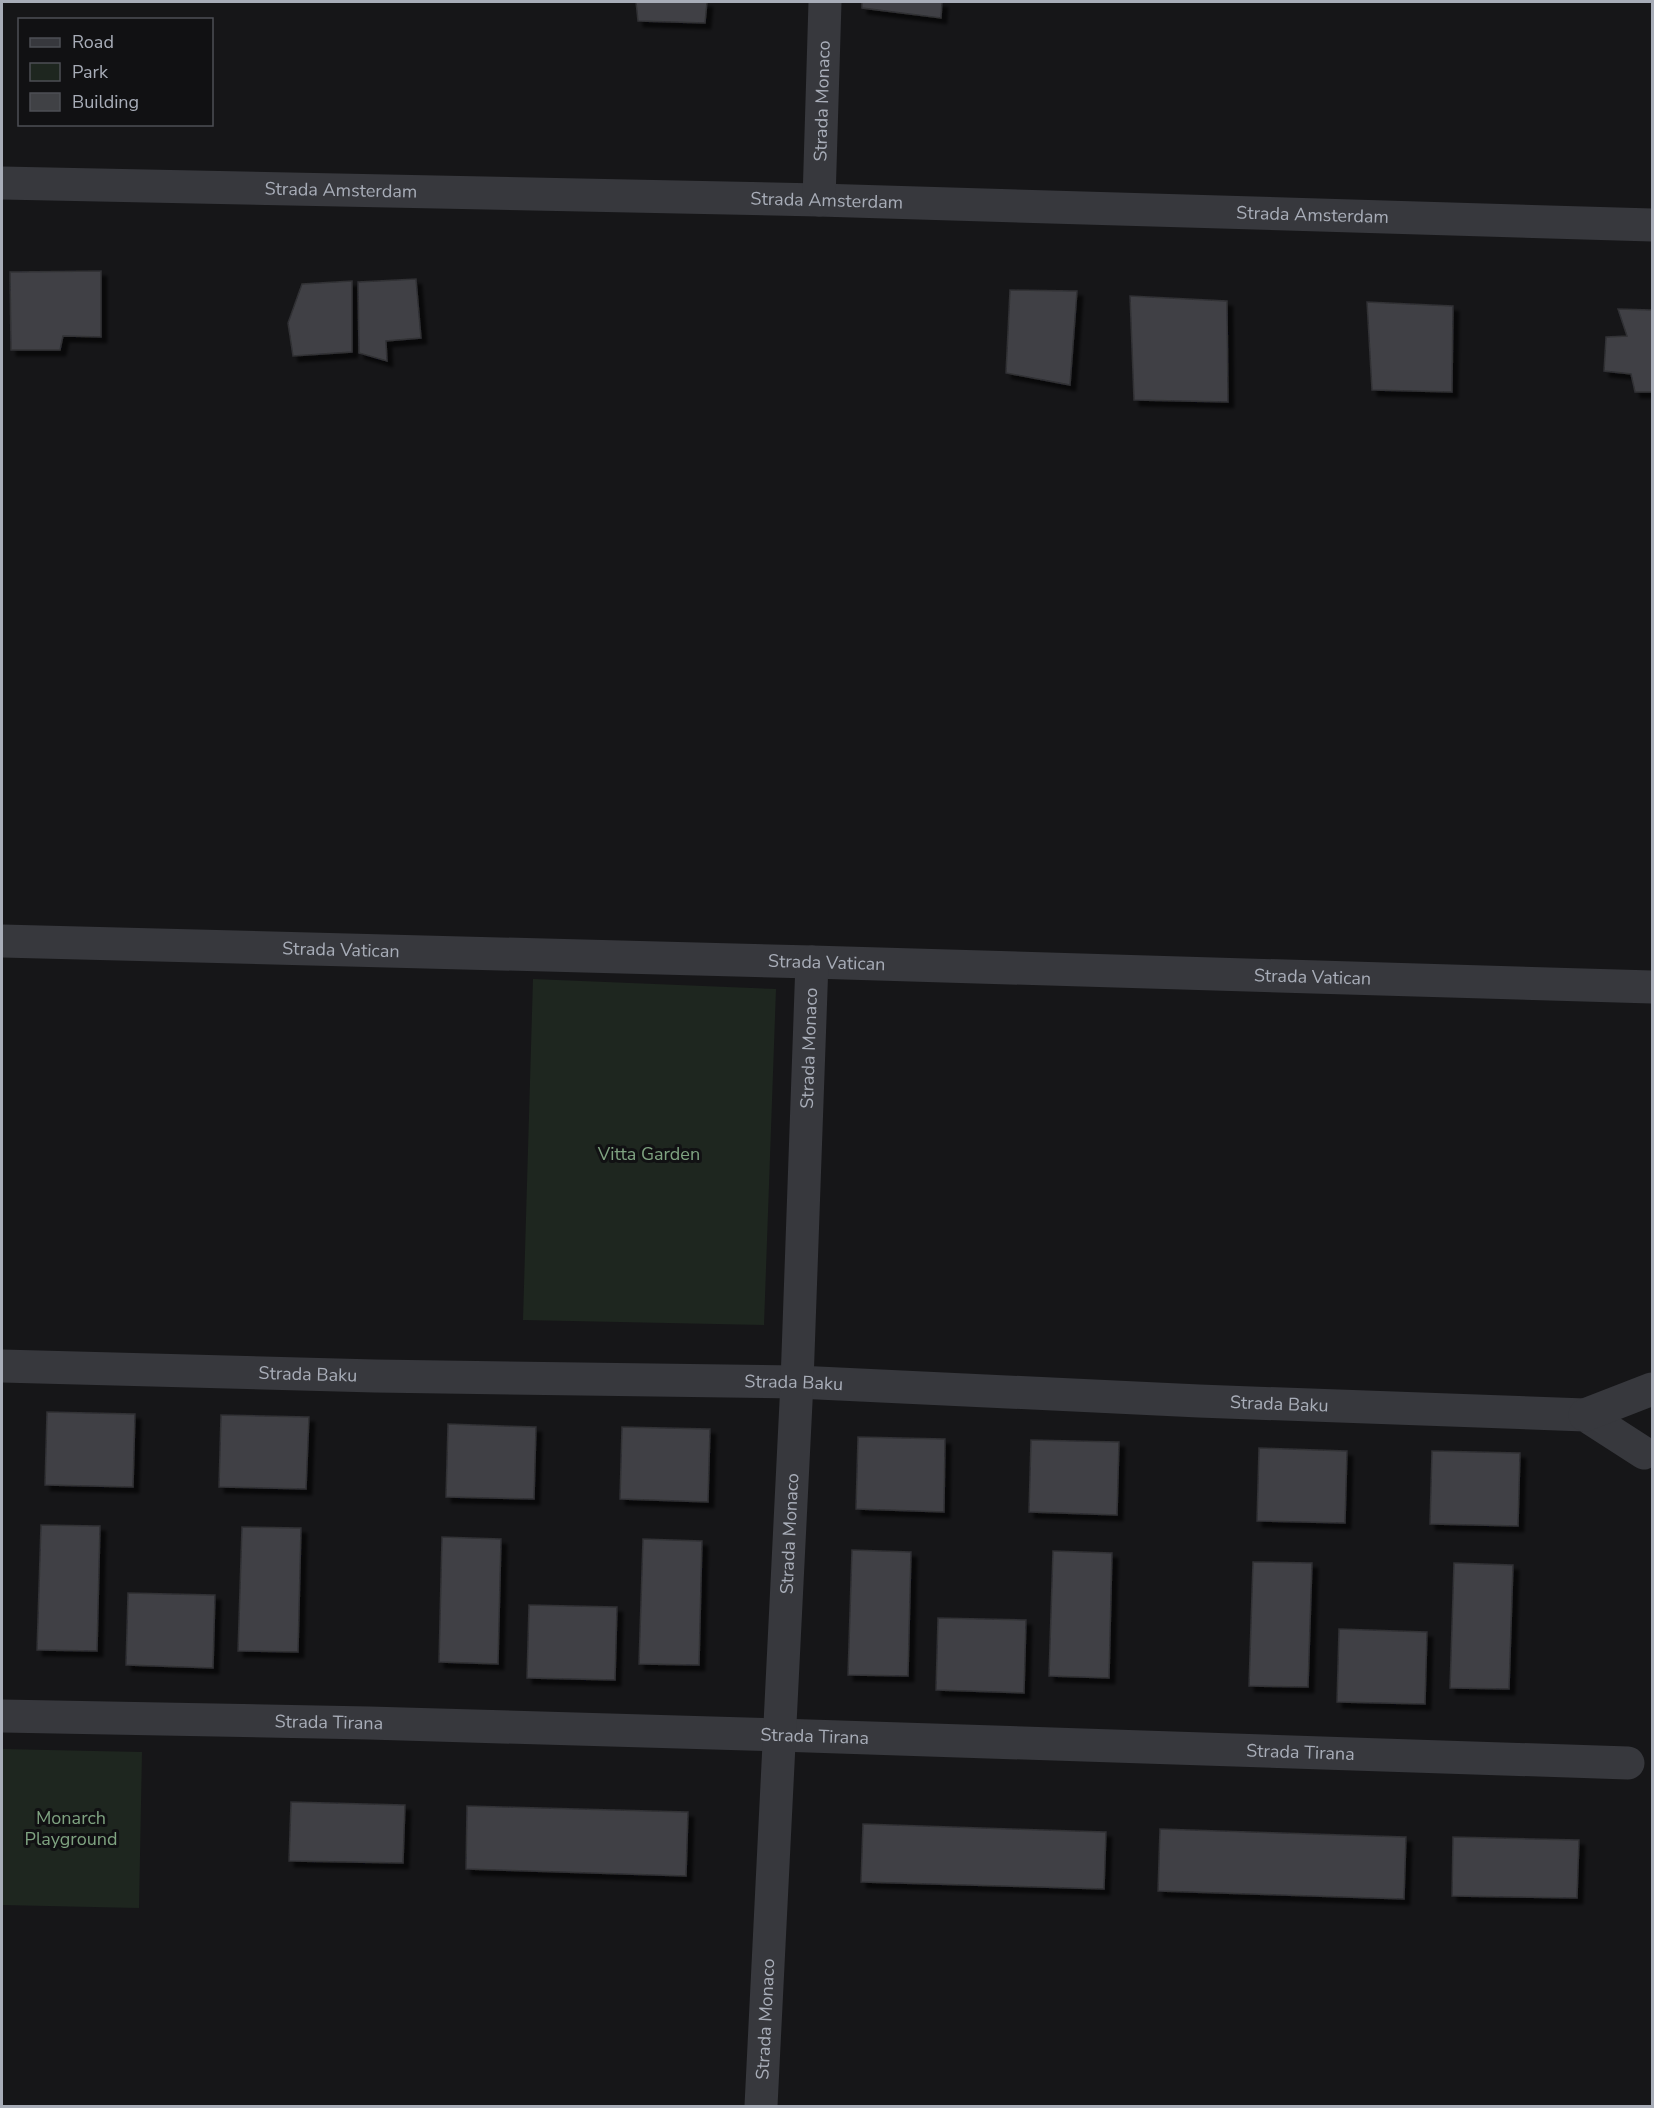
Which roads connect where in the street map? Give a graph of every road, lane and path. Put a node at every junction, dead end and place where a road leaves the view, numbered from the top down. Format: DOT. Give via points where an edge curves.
graph roads {
  1 [pos="825,2"];
  2 [pos="2,183"];
  3 [pos="819,200"];
  4 [pos="1653,225"];
  5 [pos="2,941"];
  6 [pos="812,962"];
  7 [pos="1653,987"];
  8 [pos="2,1366"];
  9 [pos="797,1382"];
  10 [pos="1653,1389"];
  11 [pos="1584,1415"];
  12 [pos="1644,1454"];
  13 [pos="2,1716"];
  14 [pos="779,1735"];
  15 [pos="1628,1763"];
  16 [pos="760,2106"];
  1 -- 3 [label="street, Strada Monaco"];
  2 -- 3 [label="street, Strada Amsterdam"];
  3 -- 4 [label="street, Strada Amsterdam"];
  5 -- 6 [label="street, Strada Vatican"];
  6 -- 7 [label="street, Strada Vatican"];
  6 -- 9 [label="street, Strada Monaco"];
  8 -- 9 [label="street, Strada Baku"];
  9 -- 11 [label="street, Strada Baku"];
  9 -- 14 [label="street, Strada Monaco"];
  10 -- 11 [label="street, Strada Baku"];
  11 -- 12 [label="street"];
  13 -- 14 [label="street, Strada Tirana"];
  14 -- 15 [label="street, Strada Tirana"];
  14 -- 16 [label="street, Strada Monaco"];
}
